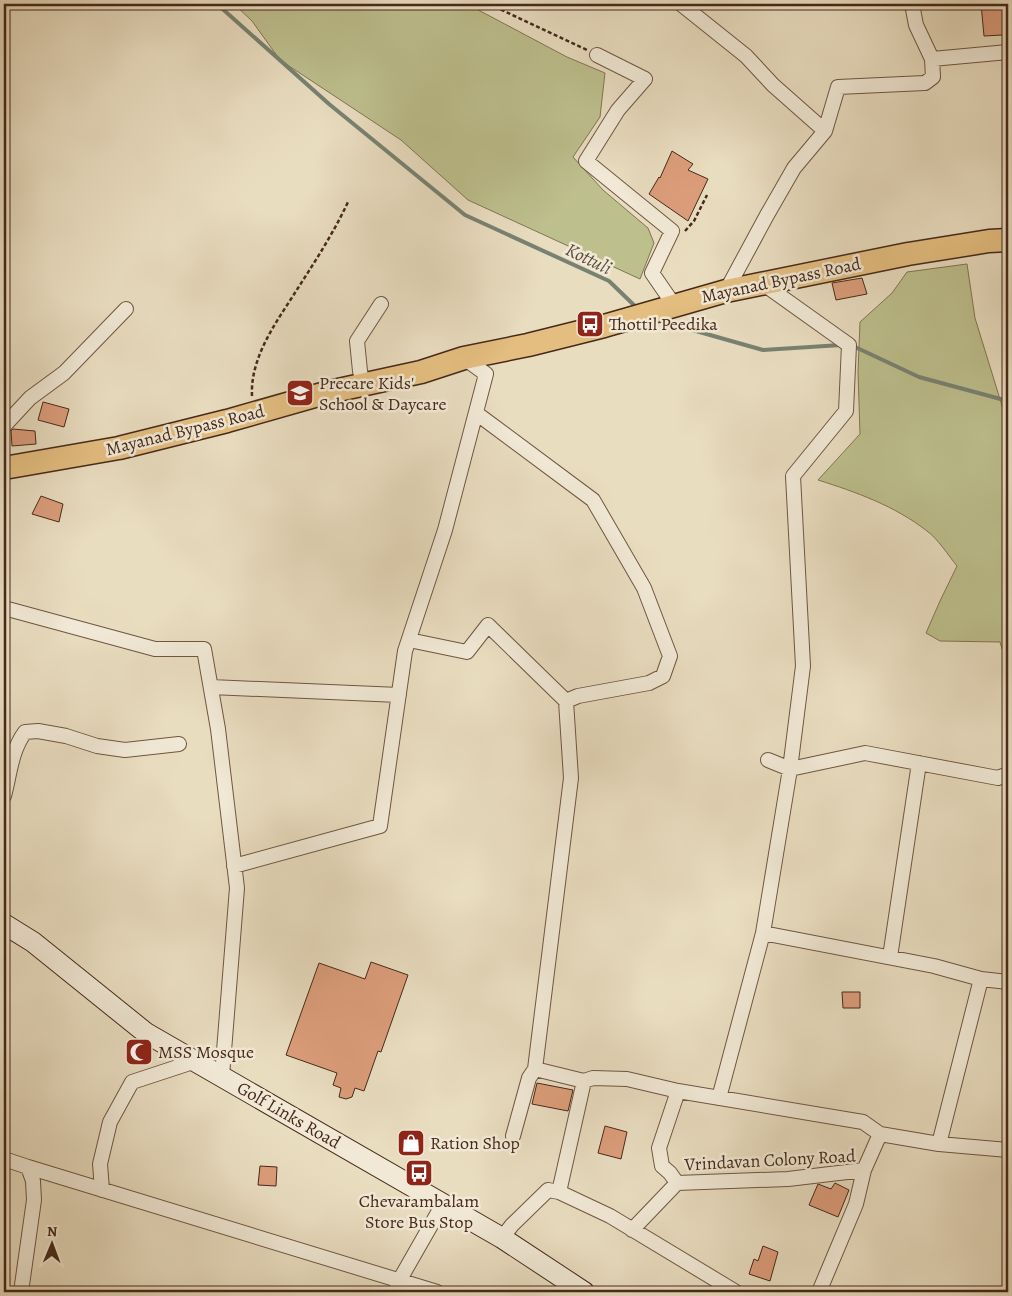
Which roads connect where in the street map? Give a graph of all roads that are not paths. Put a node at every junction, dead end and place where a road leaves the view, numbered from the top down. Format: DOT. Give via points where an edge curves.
graph roads {
  1 [pos="681,4"];
  2 [pos="912,4"];
  3 [pos="1008,52"];
  4 [pos="598,55"];
  5 [pos="932,59"];
  6 [pos="825,131"];
  7 [pos="1008,240"];
  8 [pos="762,283"];
  9 [pos="726,291"];
  10 [pos="381,304"];
  11 [pos="672,305"];
  12 [pos="126,309"];
  13 [pos="464,358"];
  14 [pos="363,384"];
  15 [pos="476,412"];
  16 [pos="4,426"];
  17 [pos="4,468"];
  18 [pos="4,608"];
  19 [pos="409,640"];
  20 [pos="211,687"];
  21 [pos="399,695"];
  22 [pos="566,701"];
  23 [pos="179,744"];
  24 [pos="768,760"];
  25 [pos="919,763"];
  26 [pos="790,769"];
  27 [pos="1008,774"];
  28 [pos="4,796"];
  29 [pos="234,866"];
  30 [pos="4,924"];
  31 [pos="763,933"];
  32 [pos="890,957"];
  33 [pos="981,979"];
  34 [pos="1008,982"];
  35 [pos="196,1061"];
  36 [pos="535,1069"];
  37 [pos="222,1076"];
  38 [pos="584,1081"];
  39 [pos="678,1091"];
  40 [pos="719,1098"];
  41 [pos="880,1134"];
  42 [pos="513,1136"];
  43 [pos="940,1144"];
  44 [pos="1008,1150"];
  45 [pos="4,1159"];
  46 [pos="28,1167"];
  47 [pos="864,1170"];
  48 [pos="677,1183"];
  49 [pos="102,1190"];
  50 [pos="559,1192"];
  51 [pos="443,1204"];
  52 [pos="632,1230"];
  53 [pos="502,1238"];
  54 [pos="398,1286"];
  55 [pos="21,1292"];
  56 [pos="437,1292"];
  57 [pos="584,1292"];
  58 [pos="736,1292"];
  59 [pos="819,1292"];
  1 -- 6 [label="street" via="746,56"];
  2 -- 5 [label="street" via="916,25"];
  3 -- 5 [label="street"];
  4 -- 11 [label="street" via="645,79 618,110 589,156 672,232 652,273"];
  5 -- 6 [label="street" via="933,77 925,83 838,87"];
  6 -- 9 [label="street" via="794,168"];
  7 -- 8 [label="main road, Mayanad Bypass Road" via="908,254"];
  8 -- 9 [label="main road, Mayanad Bypass Road"];
  8 -- 26 [label="street" via="849,345 846,411 793,476 803,666"];
  9 -- 11 [label="main road, Mayanad Bypass Road"];
  10 -- 14 [label="street" via="357,341"];
  11 -- 13 [label="main road, Mayanad Bypass Road" via="604,326"];
  12 -- 16 [label="street" via="64,373 30,398"];
  13 -- 14 [label="main road, Mayanad Bypass Road" via="421,372"];
  13 -- 15 [label="street" via="486,374"];
  14 -- 17 [label="main road, Mayanad Bypass Road" via="119,448"];
  15 -- 19 [label="street" via="445,530"];
  15 -- 22 [label="street" via="593,500 644,588 670,656 663,676 648,683"];
  18 -- 20 [label="street" via="156,649 204,649"];
  19 -- 21 [label="street"];
  19 -- 22 [label="street" via="467,652 488,625"];
  20 -- 21 [label="street"];
  20 -- 29 [label="street"];
  21 -- 29 [label="street" via="380,826"];
  22 -- 36 [label="street" via="571,778"];
  23 -- 28 [label="street" via="125,750 97,746 66,736 25,732 17,743"];
  24 -- 26 [label="street"];
  25 -- 26 [label="street" via="865,753"];
  25 -- 27 [label="street" via="998,778"];
  25 -- 32 [label="street"];
  26 -- 31 [label="street"];
  29 -- 37 [label="street" via="237,888"];
  30 -- 35 [label="main road, Golf Links Road" via="33,942 146,1032"];
  31 -- 32 [label="street"];
  31 -- 40 [label="street"];
  32 -- 33 [label="street"];
  33 -- 34 [label="street"];
  33 -- 43 [label="street"];
  35 -- 37 [label="main road, Golf Links Road"];
  35 -- 49 [label="street" via="132,1082 110,1122 100,1164"];
  36 -- 38 [label="street"];
  36 -- 42 [label="street" via="529,1078"];
  37 -- 51 [label="main road, Golf Links Road"];
  38 -- 39 [label="street" via="593,1078 626,1080"];
  38 -- 50 [label="street"];
  39 -- 40 [label="street"];
  39 -- 48 [label="street" via="659,1148 662,1166"];
  40 -- 41 [label="street" via="863,1122"];
  41 -- 43 [label="street"];
  41 -- 47 [label="street"];
  43 -- 44 [label="street"];
  45 -- 46 [label="street"];
  46 -- 49 [label="street"];
  46 -- 55 [label="street" via="34,1200"];
  47 -- 48 [label="street, Vrindavan Colony Road" via="788,1179"];
  47 -- 59 [label="street, Vrindavan Colony Road" via="856,1204"];
  48 -- 52 [label="street, Vrindavan Colony Road"];
  49 -- 54 [label="street"];
  50 -- 52 [label="street"];
  50 -- 53 [label="street" via="548,1190"];
  51 -- 53 [label="main road, Golf Links Road"];
  51 -- 54 [label="street"];
  52 -- 58 [label="street"];
  53 -- 57 [label="main road, Golf Links Road"];
  54 -- 56 [label="street"];
}
